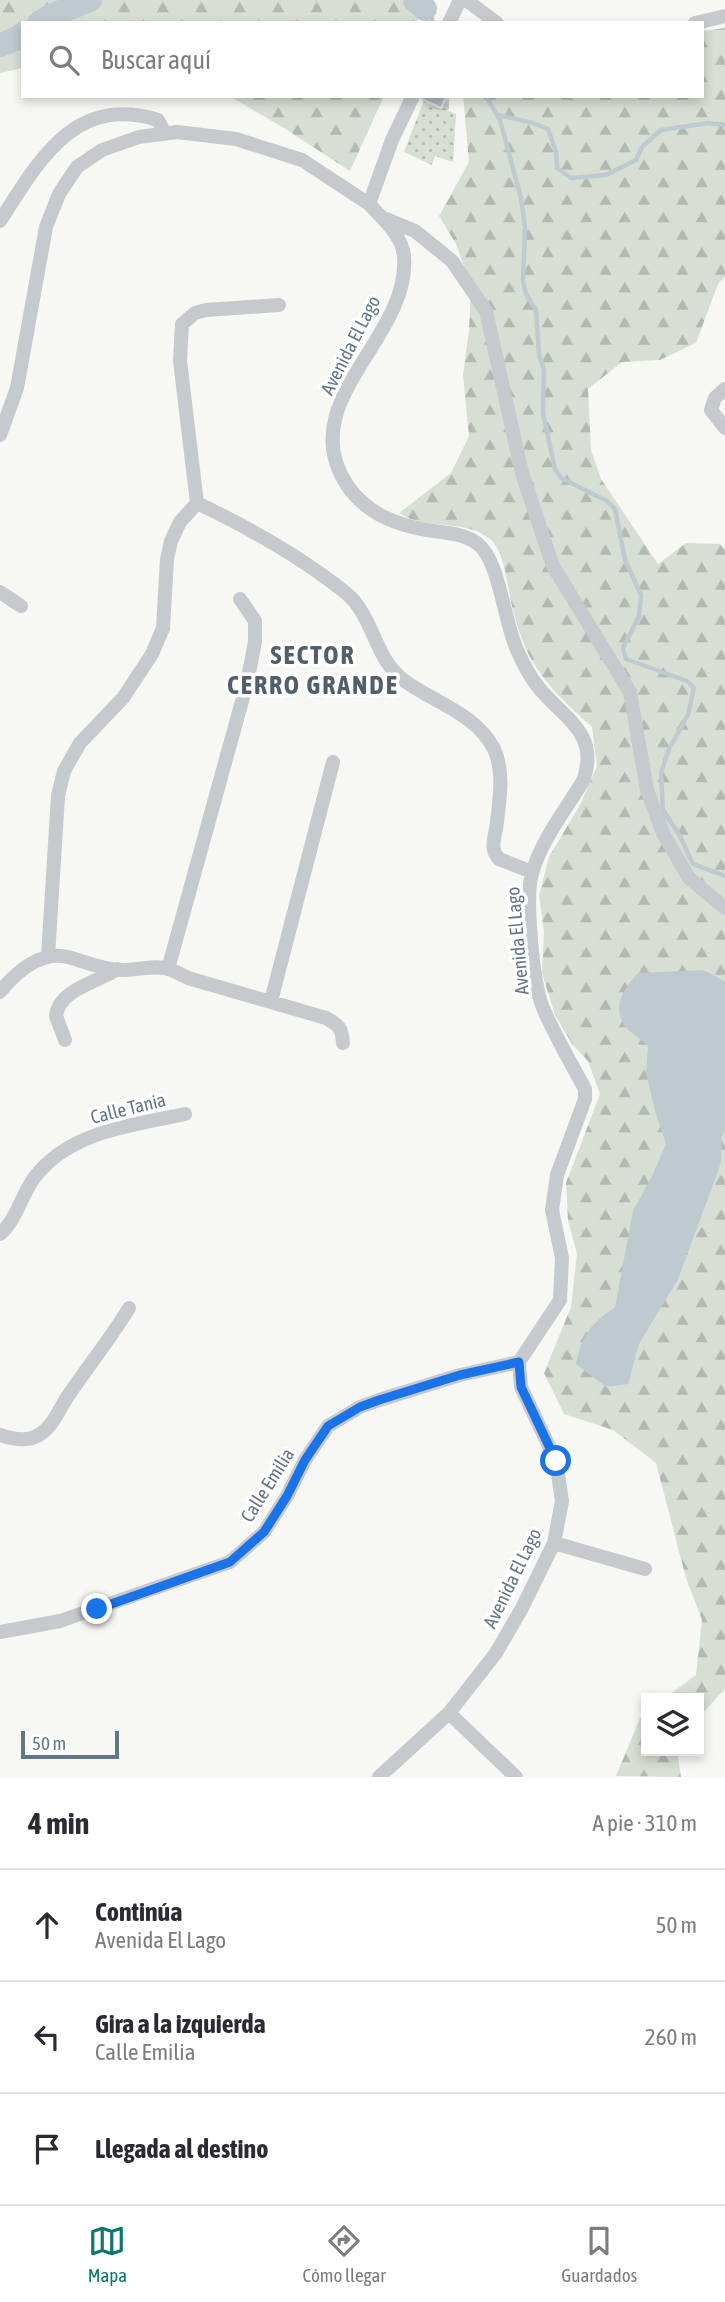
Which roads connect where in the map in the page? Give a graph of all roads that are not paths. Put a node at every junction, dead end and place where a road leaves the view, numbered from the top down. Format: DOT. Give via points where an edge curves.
graph roads {
  1 [pos="462,3"];
  2 [pos="725,16"];
  3 [pos="450,21"];
  4 [pos="494,21"];
  5 [pos="704,21"];
  6 [pos="412,98"];
  7 [pos="165,133"];
  8 [pos="369,204"];
  9 [pos="382,217"];
  10 [pos="0,221"];
  11 [pos="279,305"];
  12 [pos="725,389"];
  13 [pos="725,428"];
  14 [pos="0,435"];
  15 [pos="197,503"];
  16 [pos="0,592"];
  17 [pos="240,599"];
  18 [pos="21,606"];
  19 [pos="333,762"];
  20 [pos="532,872"];
  21 [pos="725,908"];
  22 [pos="48,956"];
  23 [pos="118,969"];
  24 [pos="168,969"];
  25 [pos="0,992"];
  26 [pos="271,1001"];
  27 [pos="65,1040"];
  28 [pos="343,1043"];
  29 [pos="185,1114"];
  30 [pos="0,1234"];
  31 [pos="129,1308"];
  32 [pos="519,1362"];
  33 [pos="0,1435"];
  34 [pos="555,1543"];
  35 [pos="645,1569"];
  36 [pos="0,1632"];
  37 [pos="449,1713"];
  38 [pos="380,1777"];
  39 [pos="516,1777"];
  1 -- 3 [label="street"];
  1 -- 4 [label="street"];
  2 -- 5 [label="street"];
  6 -- 8 [label="street"];
  7 -- 8 [label="street, Avenida El Lago" via="236,139 302,160"];
  7 -- 10 [label="street" via="158,120 134,113 102,116 80,126 46,154"];
  7 -- 14 [label="street, Avenida El Lago" via="102,150 77,167 59,194 46,227 17,388"];
  8 -- 9 [label="street, Avenida El Lago"];
  9 -- 20 [label="street, Avenida El Lago" via="404,254 401,284 388,317 344,392 331,446 349,488 384,519 457,534 477,542 489,555 516,650 536,685 580,730 588,748 588,769"];
  9 -- 21 [label="street" via="415,231 452,261 486,311 522,473 553,566 629,692 647,790 663,833 689,878"];
  11 -- 15 [label="street" via="206,310 182,324 180,361"];
  12 -- 13 [label="street" via="711,410"];
  15 -- 20 [label="street" via="283,547 335,585 355,602 379,651 401,678 477,726 495,750 500,775 493,849 499,859"];
  15 -- 22 [label="street" via="171,541 163,628 152,654 123,698 80,743 64,771 58,796"];
  16 -- 18 [label="street"];
  17 -- 24 [label="street" via="255,621 255,642"];
  19 -- 26 [label="street"];
  20 -- 32 [label="street, Avenida El Lago" via="529,892 542,1006 585,1089 585,1099 557,1175 552,1210 562,1258 560,1300"];
  22 -- 23 [label="street"];
  22 -- 25 [label="street" via="25,966"];
  23 -- 24 [label="street"];
  23 -- 27 [label="street" via="60,1003 55,1016"];
  24 -- 26 [label="street"];
  26 -- 28 [label="street" via="339,1025"];
  29 -- 30 [label="street, Calle Tania" via="92,1135 70,1146 33,1180"];
  31 -- 33 [label="street" via="40,1434 30,1439"];
  32 -- 34 [label="street, Avenida El Lago" via="521,1387 556,1461 562,1501"];
  32 -- 36 [label="street, Calle Emilia" via="379,1400 328,1426 264,1532 230,1562 60,1621"];
  34 -- 35 [label="street"];
  34 -- 37 [label="street, Avenida El Lago" via="496,1653"];
  37 -- 38 [label="street, Avenida El Lago"];
  37 -- 39 [label="street"];
}
